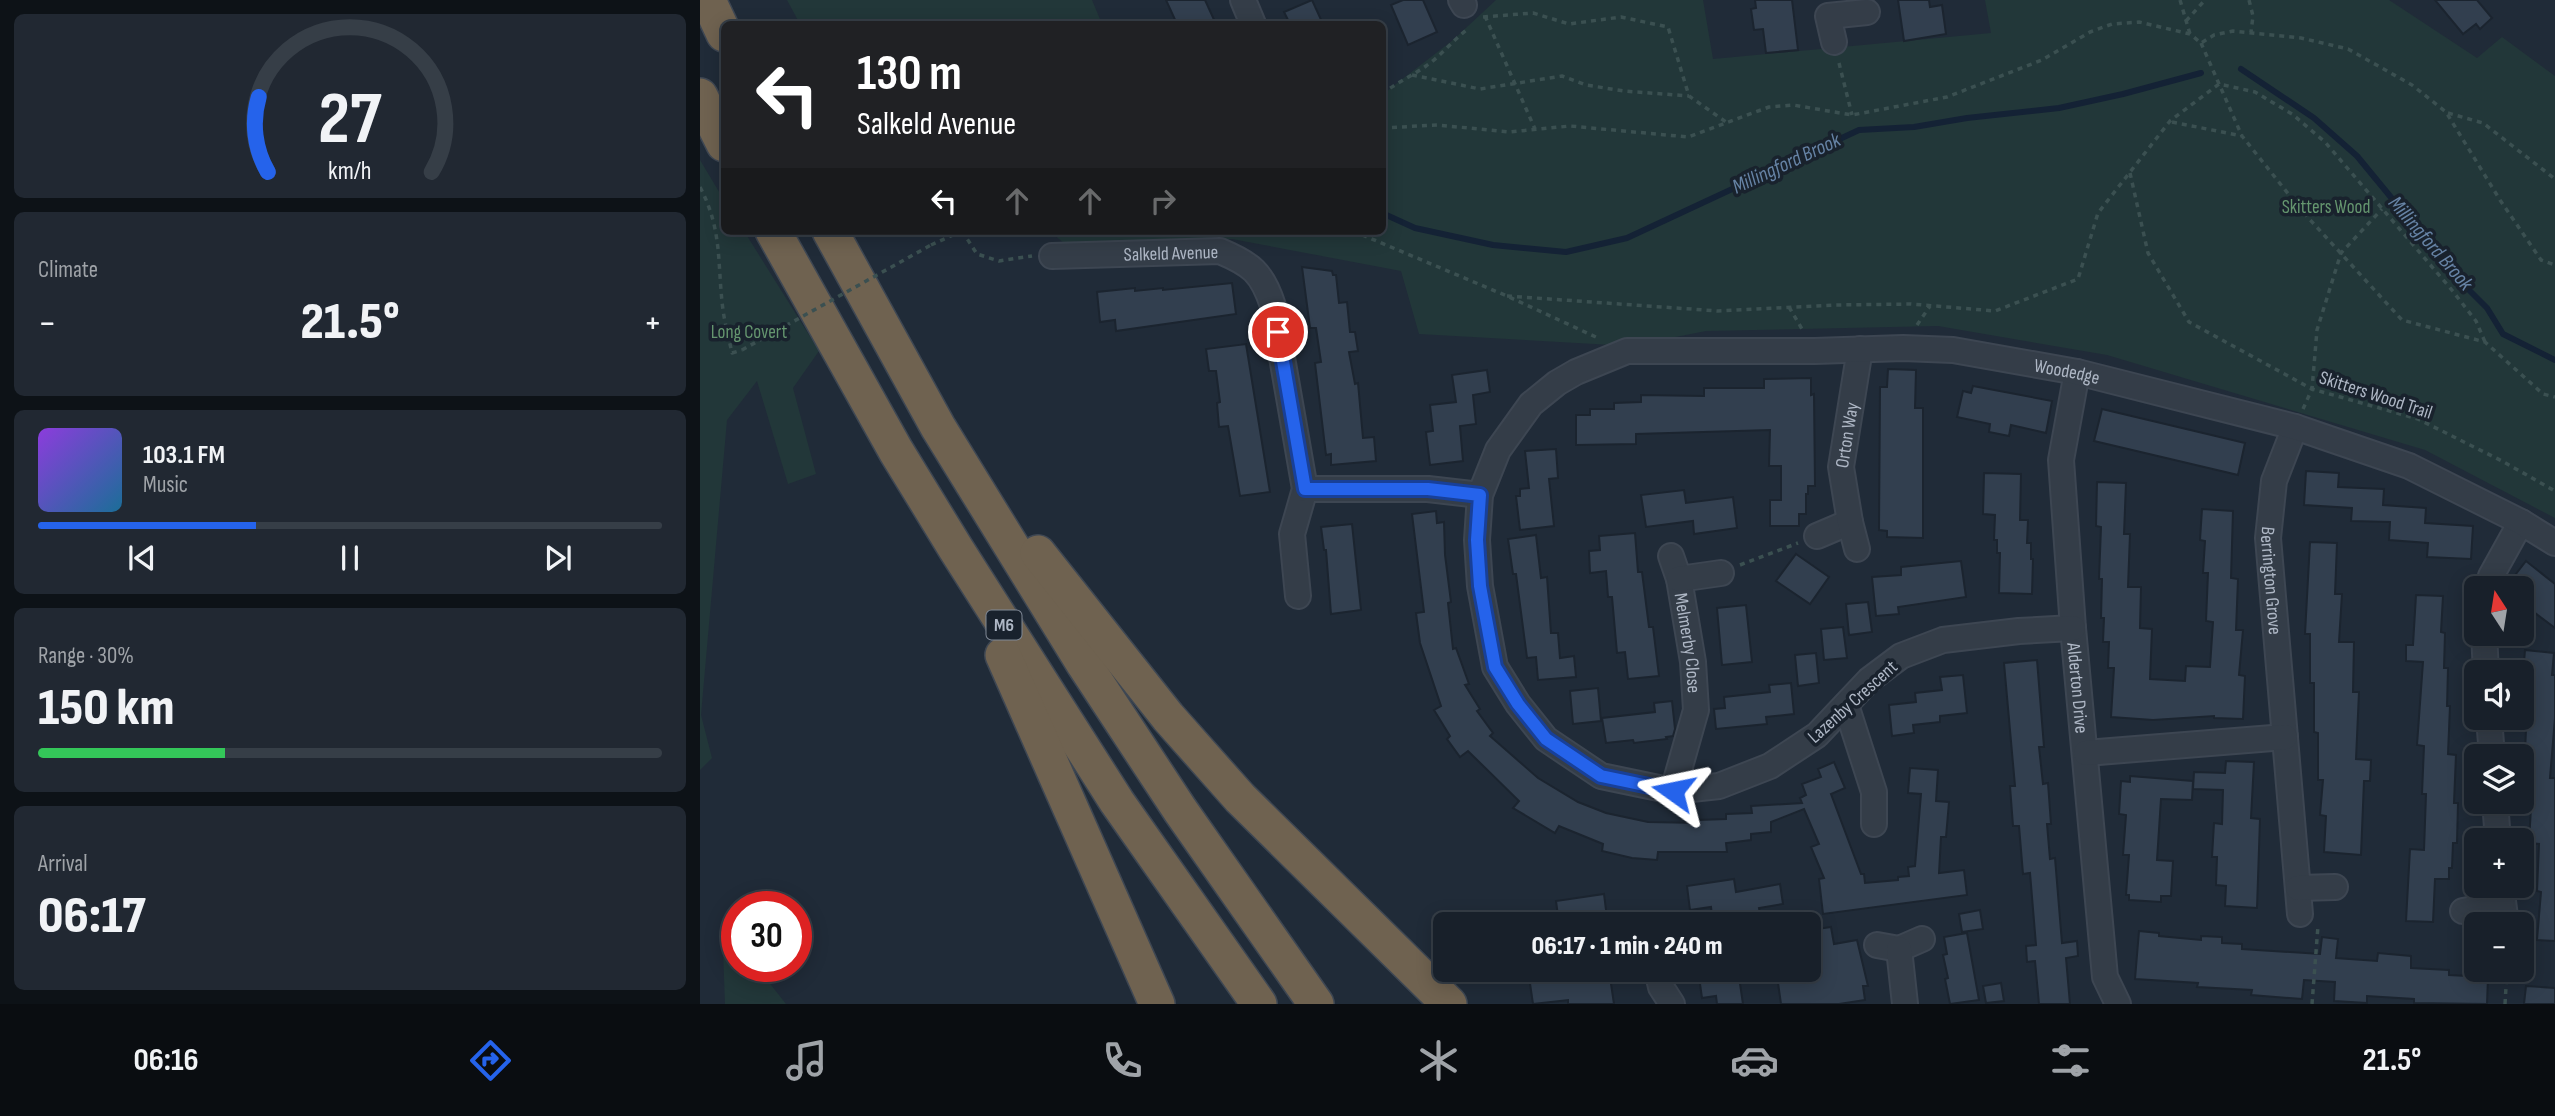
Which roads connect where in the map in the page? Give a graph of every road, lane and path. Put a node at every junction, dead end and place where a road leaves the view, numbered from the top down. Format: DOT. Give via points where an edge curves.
graph roads {
  1 [pos="708,0"];
  2 [pos="1242,0"];
  3 [pos="2180,0"];
  4 [pos="2205,0"];
  5 [pos="2249,0"];
  6 [pos="1470,7"];
  7 [pos="1827,8"];
  8 [pos="1867,12"];
  9 [pos="1252,21"];
  10 [pos="2186,21"];
  11 [pos="721,28"];
  12 [pos="2251,33"];
  13 [pos="2190,34"];
  14 [pos="1834,42"];
  15 [pos="2201,43"];
  16 [pos="1411,75"];
  17 [pos="1515,83"];
  18 [pos="2219,84"];
  19 [pos="1386,91"];
  20 [pos="700,96"];
  21 [pos="1689,96"];
  22 [pos="2446,112"];
  23 [pos="1852,116"];
  24 [pos="2170,121"];
  25 [pos="1726,122"];
  26 [pos="1386,128"];
  27 [pos="1535,129"];
  28 [pos="2242,136"];
  29 [pos="721,138"];
  30 [pos="2130,173"];
  31 [pos="2555,179"];
  32 [pos="700,187"];
  33 [pos="2382,209"];
  34 [pos="775,235"];
  35 [pos="832,235"];
  36 [pos="953,235"];
  37 [pos="965,235"];
  38 [pos="1362,235"];
  39 [pos="2341,253"];
  40 [pos="1063,263"];
  41 [pos="2555,265"];
  42 [pos="1507,296"];
  43 [pos="2485,342"];
  44 [pos="1860,349"];
  45 [pos="1627,351"];
  46 [pos="2077,372"];
  47 [pos="1557,383"];
  48 [pos="2312,389"];
  49 [pos="2555,397"];
  50 [pos="938,427"];
  51 [pos="2295,427"];
  52 [pos="1305,489"];
  53 [pos="2555,491"];
  54 [pos="1480,495"];
  55 [pos="1850,522"];
  56 [pos="2521,522"];
  57 [pos="1817,536"];
  58 [pos="2555,544"];
  59 [pos="956,549"];
  60 [pos="1857,549"];
  61 [pos="1721,573"];
  62 [pos="2491,576"];
  63 [pos="1298,596"];
  64 [pos="2073,628"];
  65 [pos="1846,705"];
  66 [pos="2285,737"];
  67 [pos="2086,753"];
  68 [pos="1673,791"];
  69 [pos="1874,824"];
  70 [pos="2335,887"];
  71 [pos="2298,888"];
  72 [pos="2503,905"];
  73 [pos="2463,911"];
  74 [pos="2300,914"];
  75 [pos="1922,939"];
  76 [pos="1660,982"];
  77 [pos="2506,982"];
  78 [pos="1157,1004"];
  79 [pos="1259,1004"];
  80 [pos="1315,1004"];
  81 [pos="1449,1004"];
  82 [pos="1672,1004"];
  83 [pos="1905,1004"];
  84 [pos="2118,1004"];
  85 [pos="2312,1004"];
  86 [pos="2505,1004"];
  1 -- 11 [label="highway"];
  2 -- 9 [label="street"];
  3 -- 10 [label="path"];
  4 -- 10 [label="path"];
  5 -- 12 [label="path"];
  6 -- 16 [label="path" via="1453,40"];
  6 -- 17 [label="path"];
  6 -- 21 [label="path" via="1533,13 1569,24 1621,17 1668,27"];
  7 -- 8 [label="street"];
  7 -- 14 [label="street"];
  10 -- 13 [label="path"];
  12 -- 15 [label="path" via="2233,31"];
  12 -- 22 [label="path" via="2348,49 2412,85"];
  13 -- 15 [label="path"];
  13 -- 23 [label="path" via="2139,22 2112,23 2042,60 1947,97"];
  14 -- 23 [label="path"];
  15 -- 18 [label="path"];
  16 -- 17 [label="path" via="1480,89"];
  16 -- 19 [label="path"];
  17 -- 21 [label="path" via="1562,76 1624,91"];
  17 -- 27 [label="path"];
  18 -- 24 [label="path"];
  18 -- 28 [label="path"];
  18 -- 33 [label="path" via="2255,92 2292,114 2325,142"];
  20 -- 29 [label="highway"];
  21 -- 25 [label="path"];
  22 -- 31 [label="path" via="2483,123"];
  22 -- 41 [label="path" via="2541,260"];
  23 -- 25 [label="path" via="1793,105 1769,107"];
  24 -- 28 [label="path"];
  24 -- 30 [label="path"];
  25 -- 27 [label="path" via="1688,137 1570,126"];
  26 -- 27 [label="path"];
  28 -- 39 [label="path"];
  30 -- 42 [label="path" via="2098,213 2078,279 1995,311 1886,304 1718,311"];
  30 -- 48 [label="path, Skitters Wood Trail" via="2148,253 2189,322"];
  32 -- 36 [label="path, bridge" via="719,239 723,310 732,353"];
  33 -- 39 [label="path"];
  33 -- 43 [label="path" via="2476,321"];
  34 -- 59 [label="highway, M6" via="896,452"];
  35 -- 50 [label="highway, M6"];
  37 -- 40 [label="path" via="977,254 999,261 1034,256"];
  38 -- 42 [label="path"];
  39 -- 43 [label="path" via="2402,320"];
  39 -- 48 [label="path" via="2317,330"];
  40 -- 52 [label="street, Salkeld Avenue" via="1220,251 1245,261 1265,284 1273,306"];
  42 -- 45 [label="path"];
  43 -- 49 [label="path" via="2543,394"];
  44 -- 45 [label="street, Woodedge"];
  44 -- 46 [label="street, Woodedge" via="1953,350"];
  44 -- 55 [label="street, Orton Way" via="1841,467"];
  45 -- 47 [label="street, Woodedge"];
  46 -- 51 [label="street, Woodedge"];
  46 -- 64 [label="street, Alderton Drive" via="2061,460"];
  47 -- 54 [label="street, Lazenby Crescent" via="1531,404 1498,450"];
  48 -- 53 [label="path, Skitters Wood Trail" via="2418,419"];
  50 -- 80 [label="highway, M6" via="1084,664"];
  50 -- 81 [label="highway, M6" via="1168,717 1240,798"];
  51 -- 56 [label="street, Woodedge" via="2409,466"];
  51 -- 66 [label="street, Berrington Grove" via="2274,481 2268,538"];
  52 -- 54 [label="street" via="1428,489"];
  52 -- 63 [label="street, Salkeld Avenue" via="1292,534"];
  54 -- 68 [label="street, Lazenby Crescent" via="1477,540 1495,667 1518,704 1546,739 1601,776"];
  55 -- 57 [label="street"];
  55 -- 60 [label="street, Orton Way"];
  56 -- 58 [label="street, Woodedge"];
  56 -- 62 [label="street"];
  57 -- 61 [label="path"];
  59 -- 78 [label="highway, M6"];
  59 -- 79 [label="highway, M6" via="1117,802"];
  61 -- 68 [label="street, Melmerby Close" via="1675,568 1693,662 1696,710"];
  64 -- 65 [label="street, Lazenby Crescent" via="1943,640 1901,656"];
  64 -- 67 [label="street, Alderton Drive"];
  65 -- 68 [label="street, Lazenby Crescent" via="1818,735 1770,766 1719,786"];
  65 -- 69 [label="street" via="1874,792"];
  66 -- 67 [label="street"];
  66 -- 71 [label="street, Berrington Grove"];
  67 -- 84 [label="street, Alderton Drive" via="2105,977"];
  70 -- 71 [label="street"];
  71 -- 74 [label="street, Berrington Grove"];
  72 -- 73 [label="street"];
  74 -- 85 [label="path" via="2319,917"];
  75 -- 83 [label="street" via="1888,947"];
  76 -- 82 [label="street"];
  77 -- 86 [label="path"];
}
